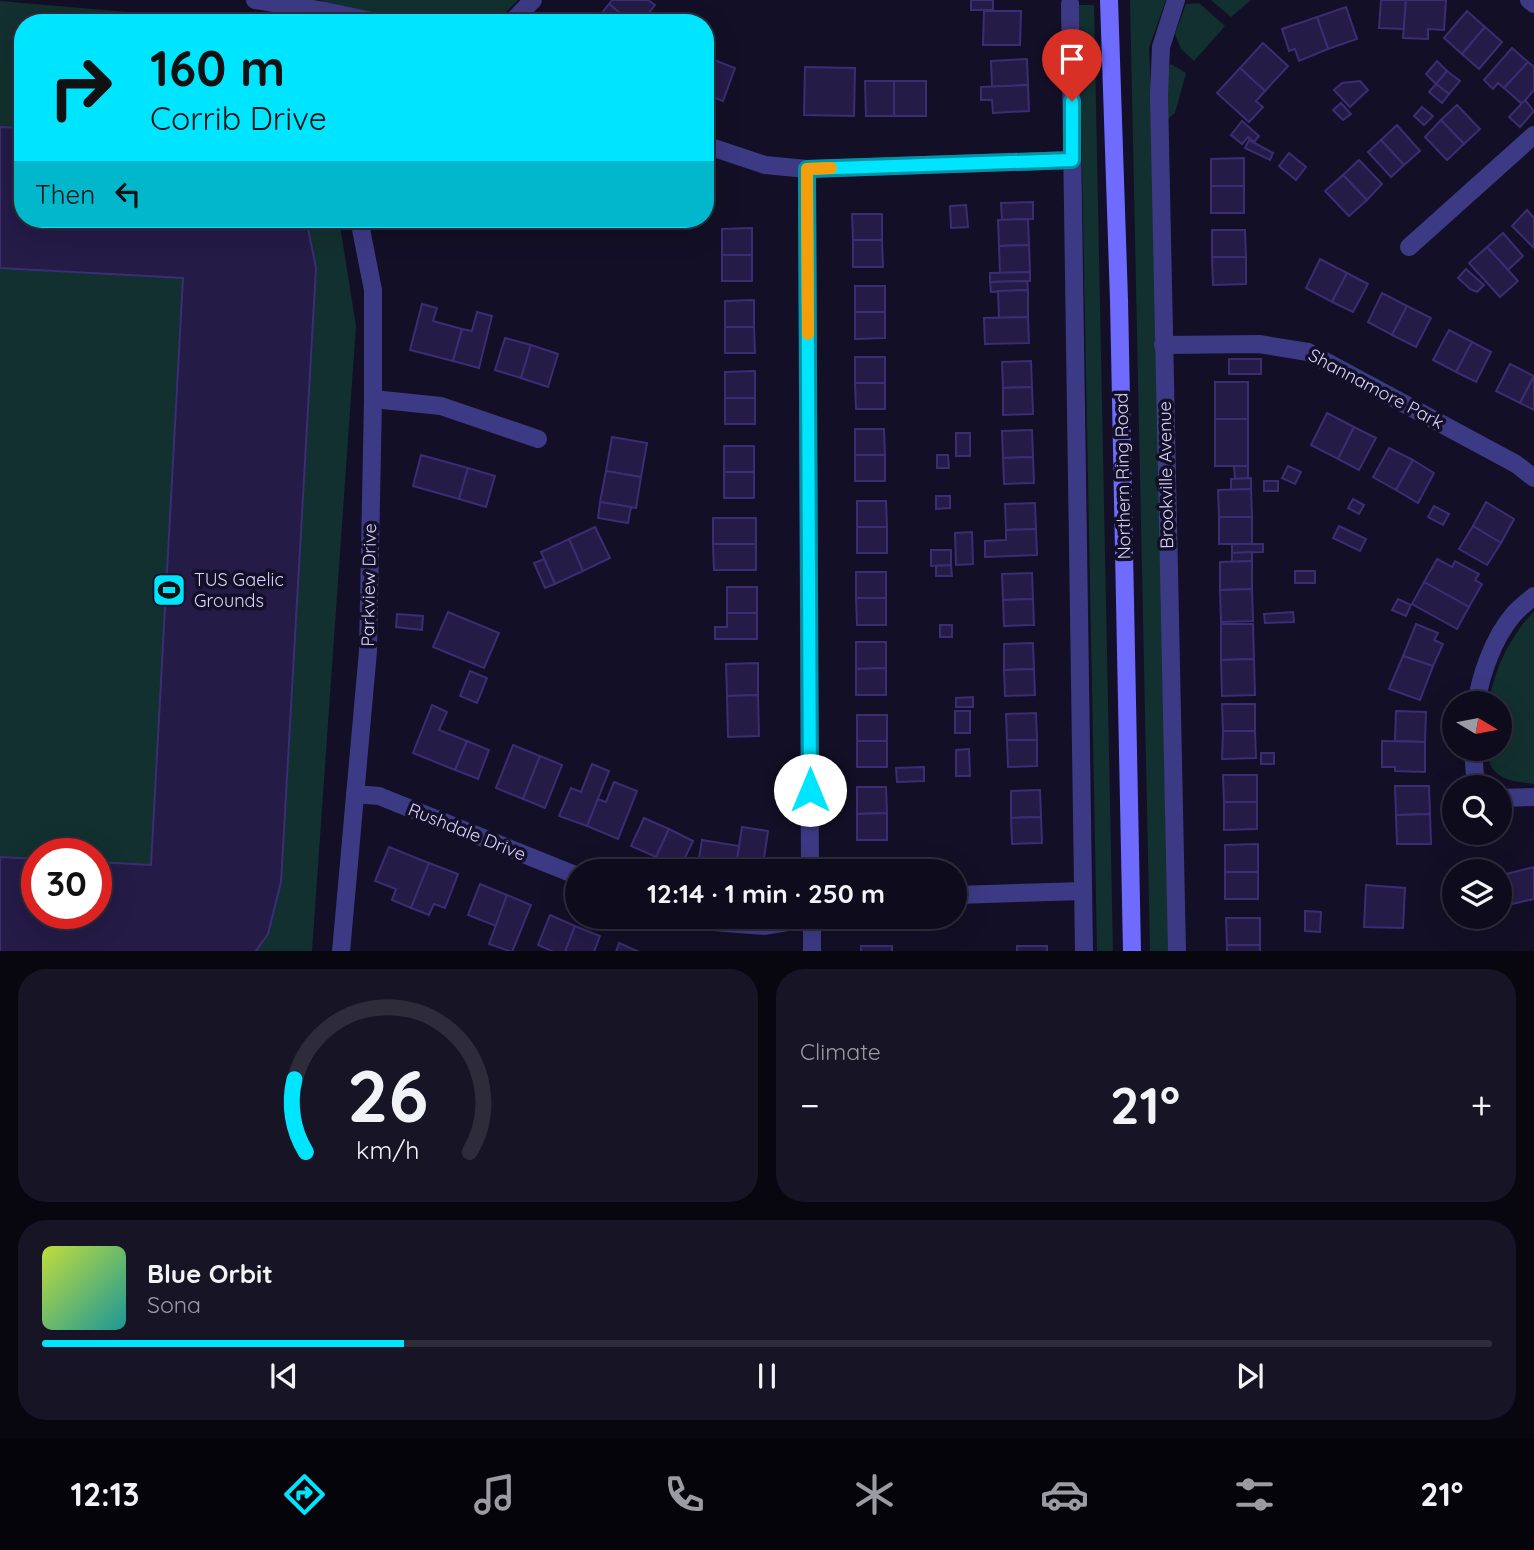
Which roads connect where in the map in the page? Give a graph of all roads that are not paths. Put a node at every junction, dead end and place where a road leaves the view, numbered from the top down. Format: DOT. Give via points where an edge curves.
graph roads {
  1 [pos="255,0"];
  2 [pos="533,0"];
  3 [pos="1109,0"];
  4 [pos="1176,0"];
  5 [pos="1529,0"];
  6 [pos="1070,4"];
  7 [pos="1534,4"];
  8 [pos="313,14"];
  9 [pos="520,14"];
  10 [pos="1534,135"];
  11 [pos="714,148"];
  12 [pos="1072,160"];
  13 [pos="807,169"];
  14 [pos="361,228"];
  15 [pos="1409,247"];
  16 [pos="1163,345"];
  17 [pos="373,398"];
  18 [pos="538,439"];
  19 [pos="1534,478"];
  20 [pos="1534,596"];
  21 [pos="1478,691"];
  22 [pos="355,793"];
  23 [pos="1534,797"];
  24 [pos="1512,798"];
  25 [pos="810,859"];
  26 [pos="565,871"];
  27 [pos="1083,891"];
  28 [pos="967,895"];
  29 [pos="812,929"];
  30 [pos="341,951"];
  31 [pos="812,951"];
  32 [pos="1084,951"];
  33 [pos="1132,951"];
  34 [pos="1177,951"];
  1 -- 8 [label="street"];
  2 -- 9 [label="street"];
  3 -- 33 [label="main road, Northern Ring Road"];
  4 -- 16 [label="street, Brookville Avenue" via="1161,47 1159,83"];
  5 -- 7 [label="street"];
  6 -- 12 [label="street"];
  10 -- 15 [label="street"];
  11 -- 13 [label="street" via="765,165"];
  12 -- 13 [label="street"];
  12 -- 27 [label="street"];
  13 -- 25 [label="street"];
  14 -- 17 [label="street, Parkview Drive" via="373,290"];
  16 -- 19 [label="street, Shannamore Park" via="1259,344 1308,352"];
  16 -- 34 [label="street, Brookville Avenue"];
  17 -- 18 [label="street" via="441,406"];
  17 -- 22 [label="street, Parkview Drive" via="368,651"];
  20 -- 21 [label="street" via="1513,615 1494,646"];
  22 -- 26 [label="street, Rushdale Drive" via="379,796"];
  22 -- 30 [label="street, Parkview Drive"];
  23 -- 24 [label="street"];
  27 -- 28 [label="street"];
  27 -- 32 [label="street"];
  29 -- 31 [label="street"];
}
